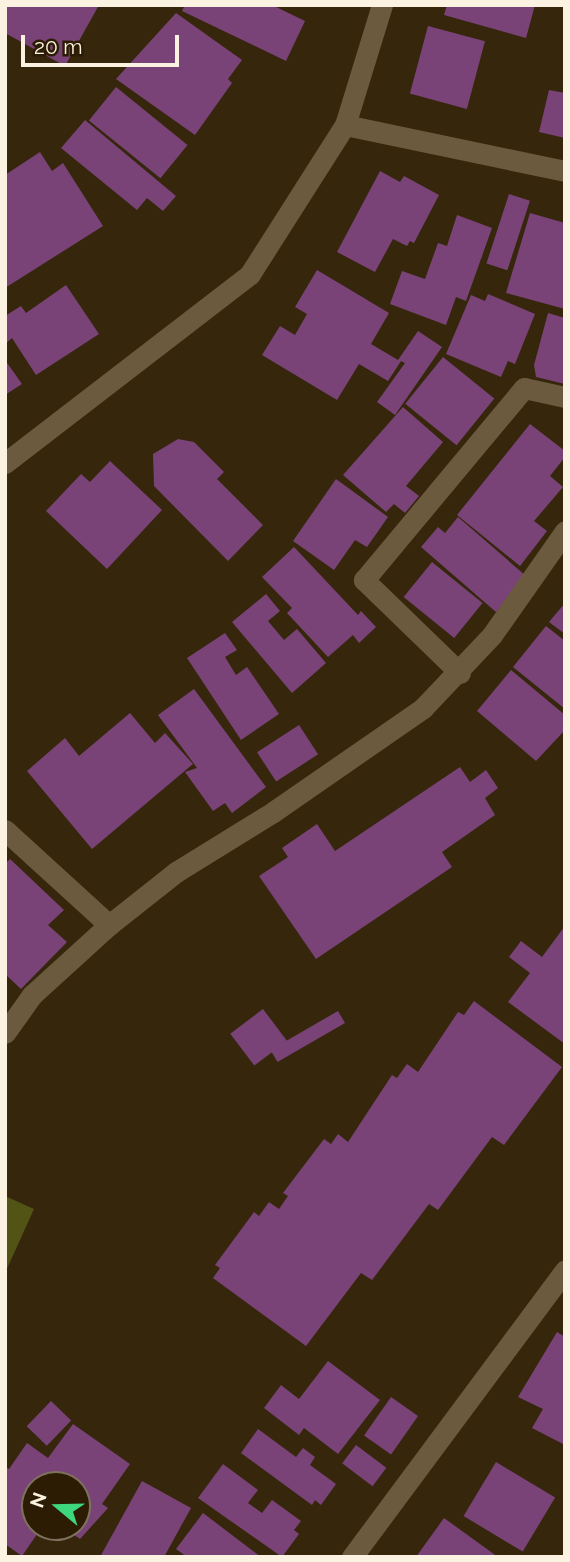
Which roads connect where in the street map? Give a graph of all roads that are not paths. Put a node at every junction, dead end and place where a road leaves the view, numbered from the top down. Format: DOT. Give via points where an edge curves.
graph roads {
  1 [pos="382,5"];
  2 [pos="345,125"];
  3 [pos="565,171"];
  4 [pos="565,397"];
  5 [pos="5,463"];
  6 [pos="565,531"];
  7 [pos="460,673"];
  8 [pos="5,830"];
  9 [pos="109,925"];
  10 [pos="5,1033"];
  11 [pos="565,1270"];
  12 [pos="352,1557"];
  1 -- 2 [label="street"];
  2 -- 3 [label="street"];
  2 -- 5 [label="street" via="250,274"];
  4 -- 7 [label="street" via="524,388 364,580"];
  6 -- 7 [label="street"];
  7 -- 9 [label="street" via="423,708 273,812 176,872"];
  8 -- 9 [label="street"];
  9 -- 10 [label="street" via="32,996"];
  11 -- 12 [label="street"];
}
